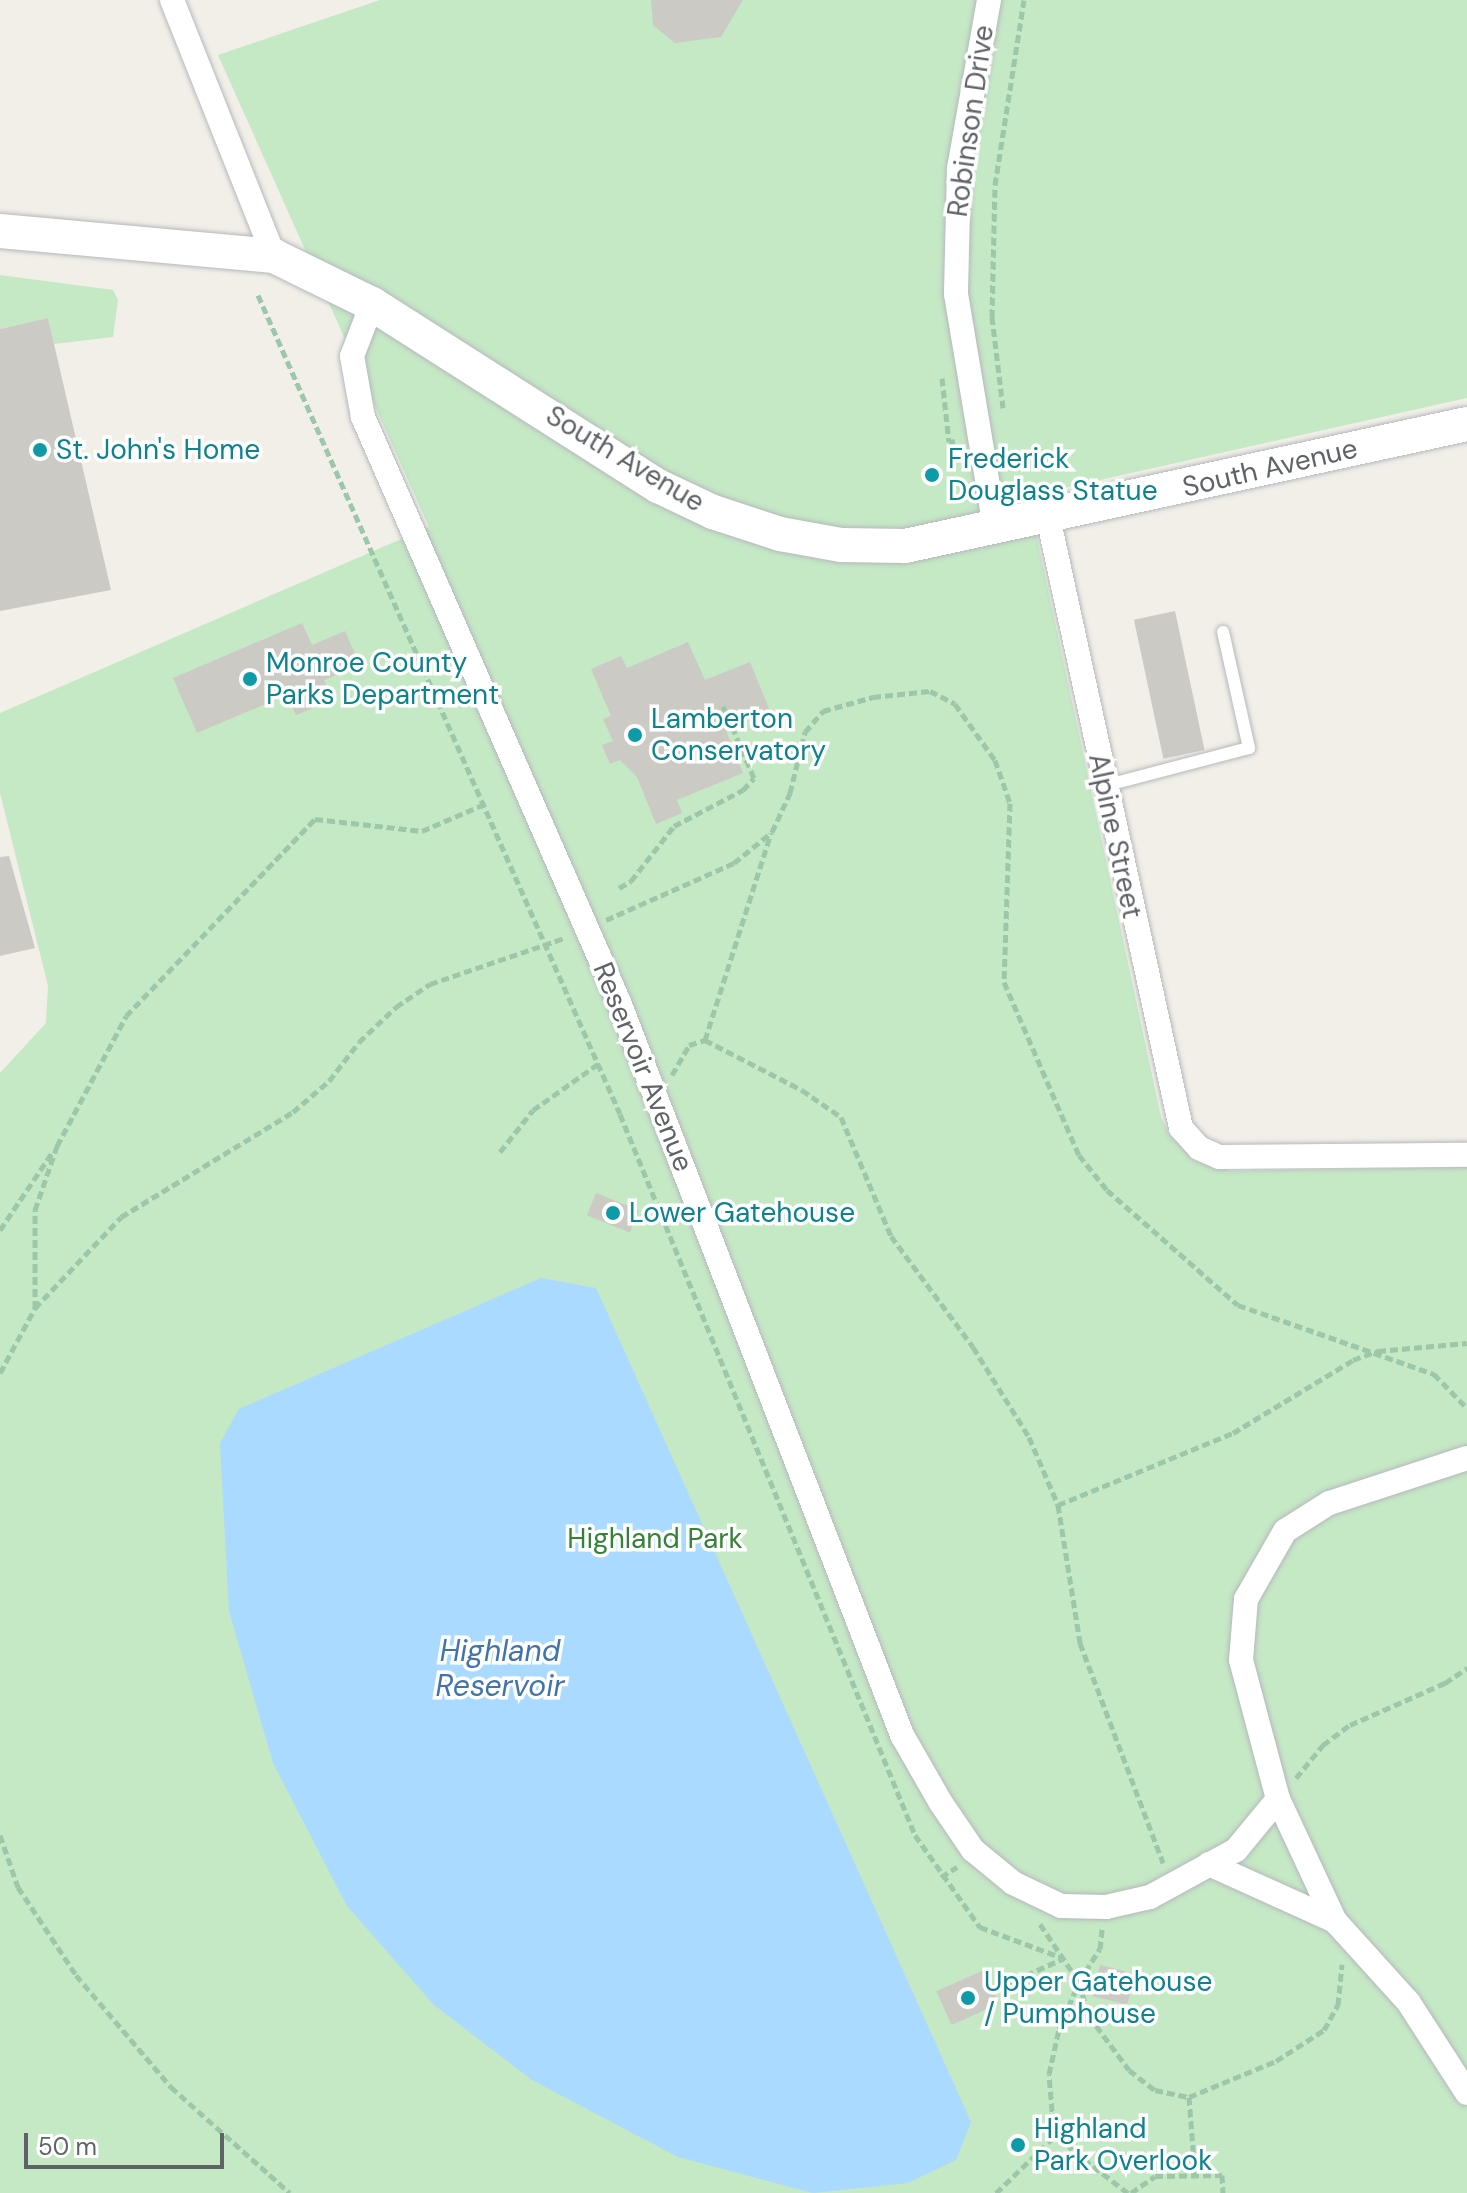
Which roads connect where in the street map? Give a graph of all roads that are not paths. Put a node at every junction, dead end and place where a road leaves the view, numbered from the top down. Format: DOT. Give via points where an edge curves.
graph roads {
  1 [pos="172,0"];
  2 [pos="989,0"];
  3 [pos="0,231"];
  4 [pos="274,256"];
  5 [pos="372,304"];
  6 [pos="1467,424"];
  7 [pos="1048,517"];
  8 [pos="995,528"];
  9 [pos="1223,632"];
  10 [pos="1104,786"];
  11 [pos="1467,1155"];
  12 [pos="1467,1458"];
  13 [pos="1278,1799"];
  14 [pos="1209,1864"];
  15 [pos="1340,1928"];
  16 [pos="1467,2093"];
  1 -- 4 [label="street"];
  2 -- 8 [label="street, Robinson Drive" via="959,169 956,281"];
  3 -- 4 [label="main road, South Avenue"];
  4 -- 5 [label="main road, South Avenue"];
  5 -- 8 [label="main road, South Avenue" via="658,486 713,512 780,534 841,545 905,546"];
  5 -- 14 [label="street, Reservoir Avenue" via="352,356 363,417 588,929 902,1735 973,1850 1034,1896 1061,1906 1106,1907 1150,1897"];
  6 -- 7 [label="main road, South Avenue"];
  7 -- 8 [label="main road, South Avenue"];
  7 -- 10 [label="street, Alpine Street"];
  9 -- 10 [label="lane" via="1249,748"];
  10 -- 11 [label="street, Alpine Street" via="1174,1112 1199,1148 1232,1158"];
  12 -- 13 [label="street" via="1329,1503 1285,1531 1265,1559 1246,1599 1241,1660"];
  13 -- 14 [label="street, Reservoir Avenue" via="1236,1850"];
  13 -- 15 [label="street"];
  14 -- 15 [label="street"];
  15 -- 16 [label="street" via="1409,2003"];
}
